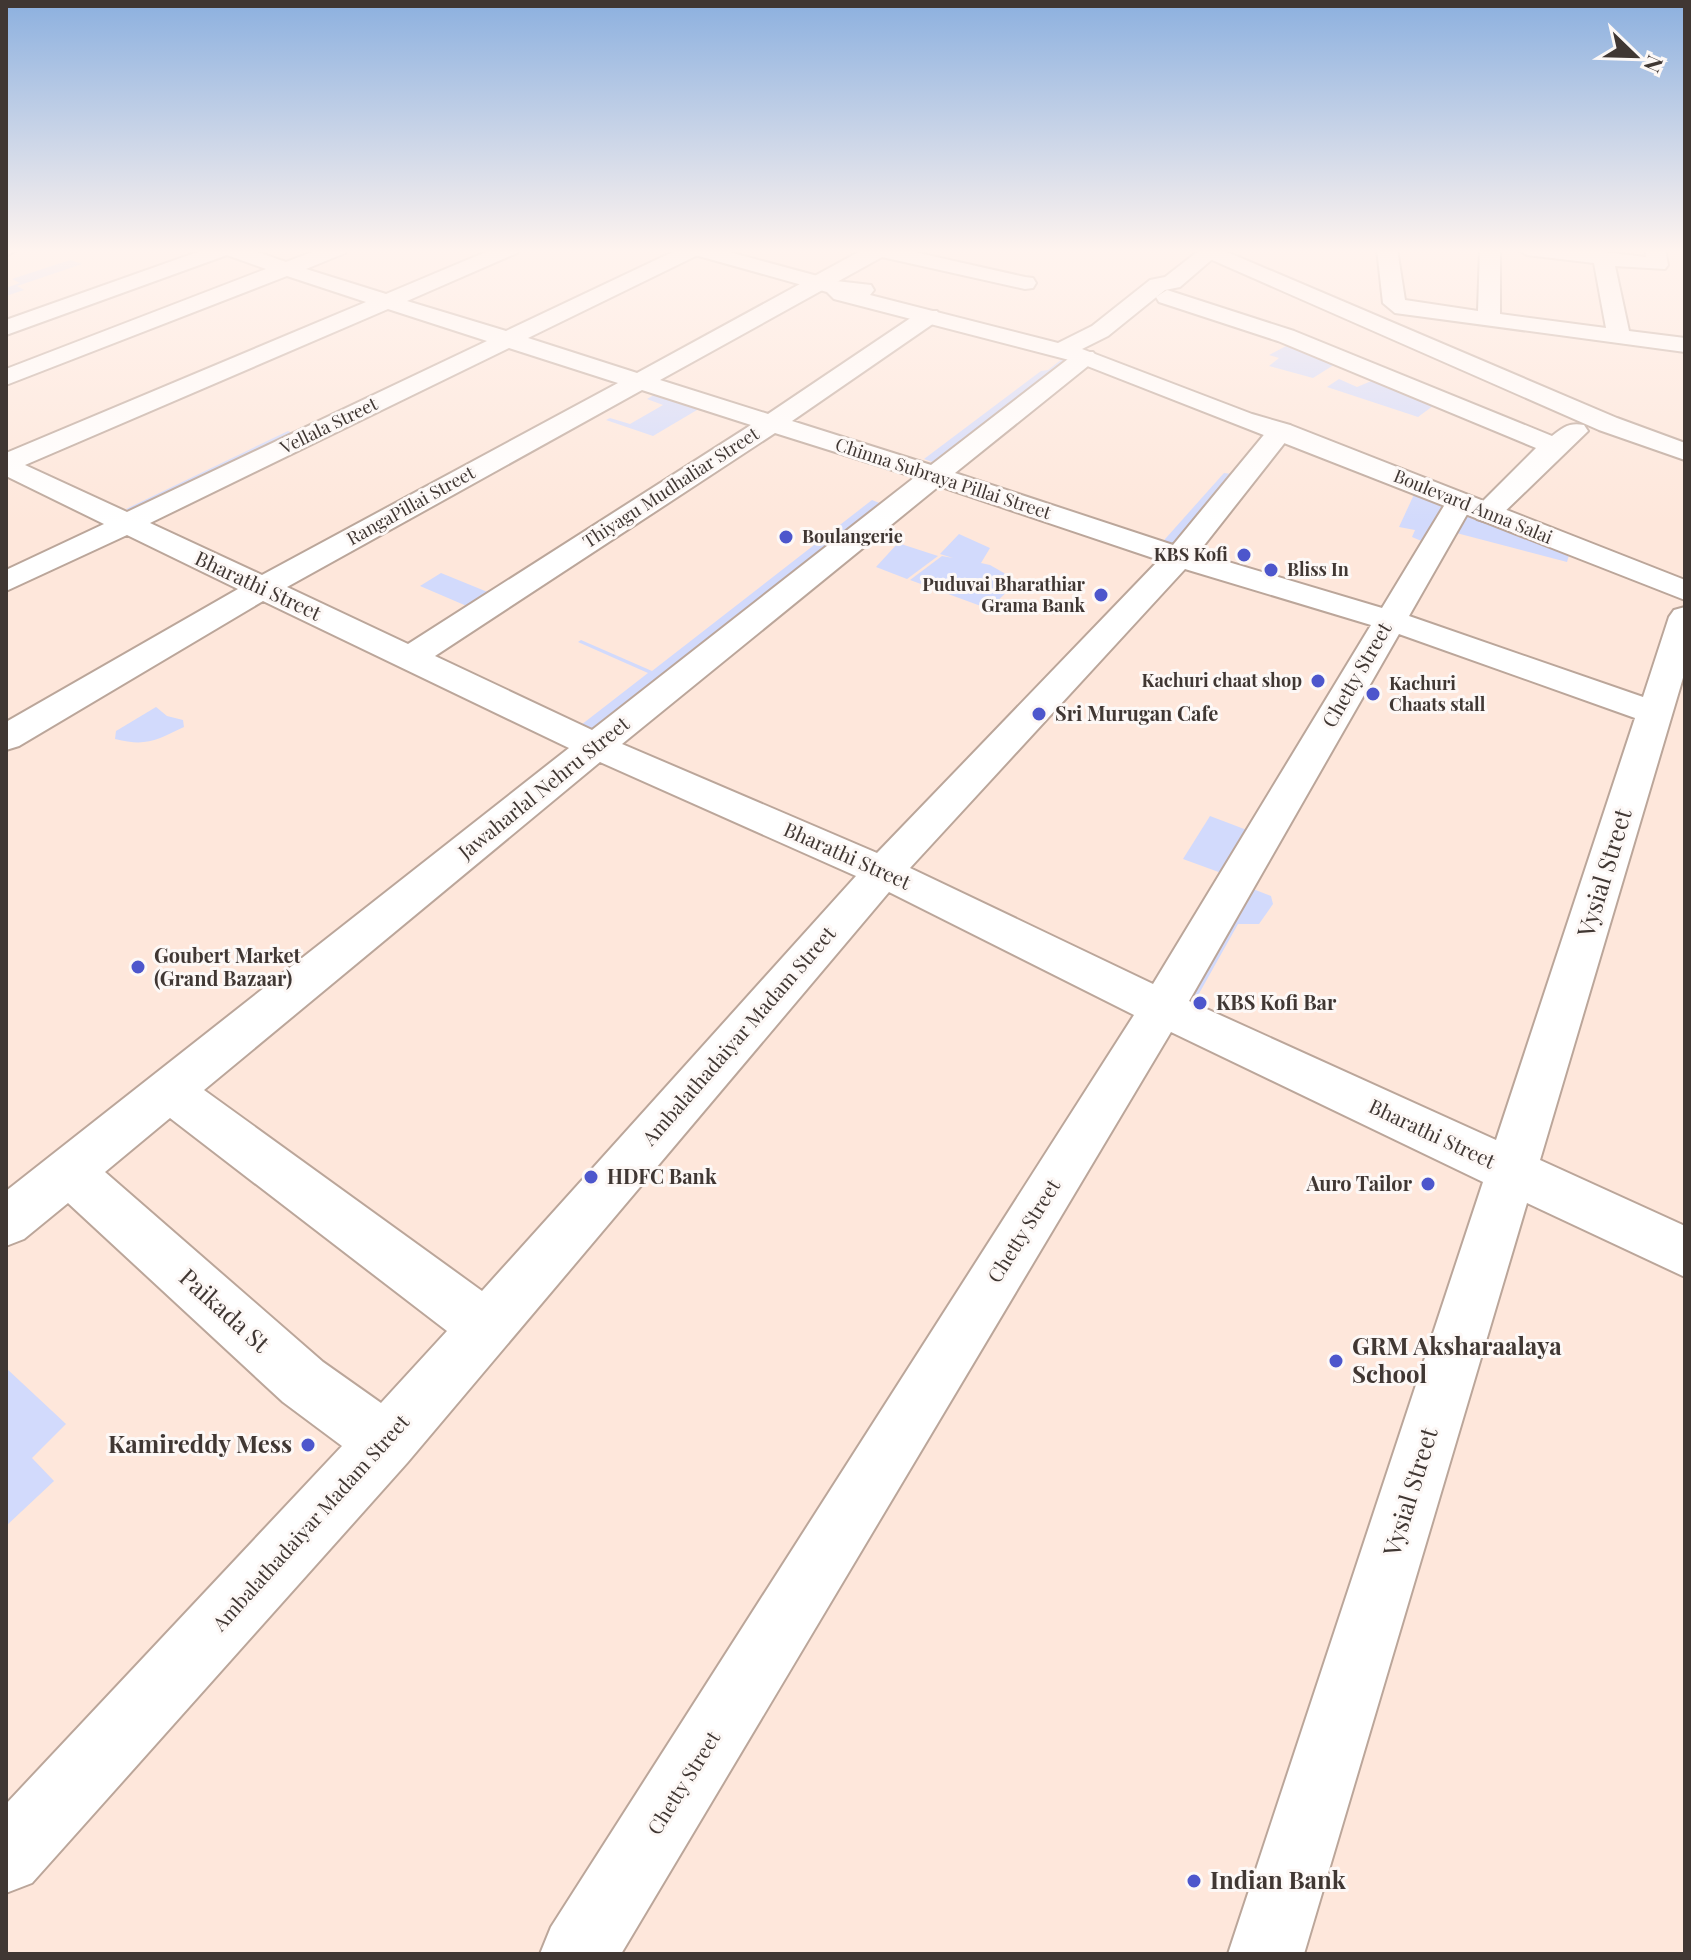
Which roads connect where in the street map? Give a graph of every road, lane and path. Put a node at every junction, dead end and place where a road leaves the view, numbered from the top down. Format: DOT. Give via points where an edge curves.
graph roads {
  1 [pos="102,340"];
  2 [pos="294,340"];
  3 [pos="505,340"];
  4 [pos="513,340"];
  5 [pos="720,340"];
  6 [pos="893,340"];
  7 [pos="1055,340"];
  8 [pos="1063,340"];
  9 [pos="1102,340"];
  10 [pos="1297,340"];
  11 [pos="1417,340"];
  12 [pos="1509,340"];
  13 [pos="1652,340"];
  14 [pos="1685,345"];
  15 [pos="1084,346"];
  16 [pos="1463,361"];
  17 [pos="6,378"];
  18 [pos="640,381"];
  19 [pos="1592,417"];
  20 [pos="772,423"];
  21 [pos="1271,427"];
  22 [pos="1556,447"];
  23 [pos="1685,452"];
  24 [pos="6,465"];
  25 [pos="935,475"];
  26 [pos="1474,508"];
  27 [pos="127,524"];
  28 [pos="1179,557"];
  29 [pos="6,582"];
  30 [pos="262,588"];
  31 [pos="1685,591"];
  32 [pos="1685,617"];
  33 [pos="1389,620"];
  34 [pos="411,657"];
  35 [pos="1655,713"];
  36 [pos="6,738"];
  37 [pos="595,746"];
  38 [pos="883,872"];
  39 [pos="1162,1008"];
  40 [pos="168,1090"];
  41 [pos="1512,1171"];
  42 [pos="69,1172"];
  43 [pos="6,1222"];
  44 [pos="1685,1252"];
  45 [pos="486,1327"];
  46 [pos="386,1442"];
  47 [pos="6,1857"];
  48 [pos="578,1954"];
  49 [pos="1266,1954"];
  1 -- 17 [label="street"];
  2 -- 24 [label="street"];
  3 -- 27 [label="street, Vellala Street"];
  4 -- 18 [label="street, Chinna Subraya Pillai Street"];
  5 -- 18 [label="street, RangaPillai Street"];
  6 -- 20 [label="street, Thiyagu Mudhaliar Street"];
  7 -- 15 [label="street, Boulevard Anna Salai"];
  8 -- 15 [label="street, Boulevard Anna Salai"];
  9 -- 15 [label="street, Jawaharlal Nehru Street"];
  10 -- 22 [label="street"];
  11 -- 16 [label="street"];
  12 -- 16 [label="street"];
  13 -- 14 [label="street"];
  15 -- 21 [label="street, Boulevard Anna Salai" via="1243,420"];
  15 -- 25 [label="street, Jawaharlal Nehru Street"];
  16 -- 19 [label="street"];
  18 -- 20 [label="street, Chinna Subraya Pillai Street"];
  18 -- 30 [label="street, RangaPillai Street"];
  19 -- 22 [label="street, Chetty Street"];
  19 -- 23 [label="street"];
  20 -- 25 [label="street, Chinna Subraya Pillai Street"];
  20 -- 34 [label="street, Thiyagu Mudhaliar Street"];
  21 -- 26 [label="street, Boulevard Anna Salai"];
  21 -- 28 [label="street, Ambalathadaiyar Madam Street"];
  22 -- 26 [label="street, Chetty Street"];
  24 -- 27 [label="street, Bharathi Street"];
  25 -- 28 [label="street, Chinna Subraya Pillai Street"];
  25 -- 37 [label="street, Jawaharlal Nehru Street"];
  26 -- 31 [label="street, Boulevard Anna Salai"];
  26 -- 33 [label="street, Chetty Street"];
  27 -- 29 [label="street, Vellala Street"];
  27 -- 30 [label="street, Bharathi Street"];
  28 -- 33 [label="street, Chinna Subraya Pillai Street"];
  28 -- 38 [label="street, Ambalathadaiyar Madam Street"];
  30 -- 34 [label="street, Bharathi Street"];
  30 -- 36 [label="street, RangaPillai Street"];
  32 -- 35 [label="street, Vysial Street"];
  33 -- 35 [label="street, Chinna Subraya Pillai Street"];
  33 -- 39 [label="street, Chetty Street"];
  34 -- 37 [label="street, Bharathi Street"];
  35 -- 41 [label="street, Vysial Street"];
  37 -- 38 [label="street, Bharathi Street"];
  37 -- 40 [label="street, Jawaharlal Nehru Street"];
  38 -- 39 [label="street, Bharathi Street"];
  38 -- 45 [label="street, Ambalathadaiyar Madam Street"];
  39 -- 41 [label="street, Bharathi Street"];
  39 -- 48 [label="street, Chetty Street"];
  40 -- 42 [label="street, Jawaharlal Nehru Street"];
  40 -- 45 [label="street"];
  41 -- 44 [label="street, Bharathi Street"];
  41 -- 49 [label="street, Vysial Street"];
  42 -- 43 [label="street, Jawaharlal Nehru Street"];
  42 -- 46 [label="street, Paikada St" via="303,1382"];
  45 -- 46 [label="street, Ambalathadaiyar Madam Street"];
  46 -- 47 [label="street, Ambalathadaiyar Madam Street"];
}
